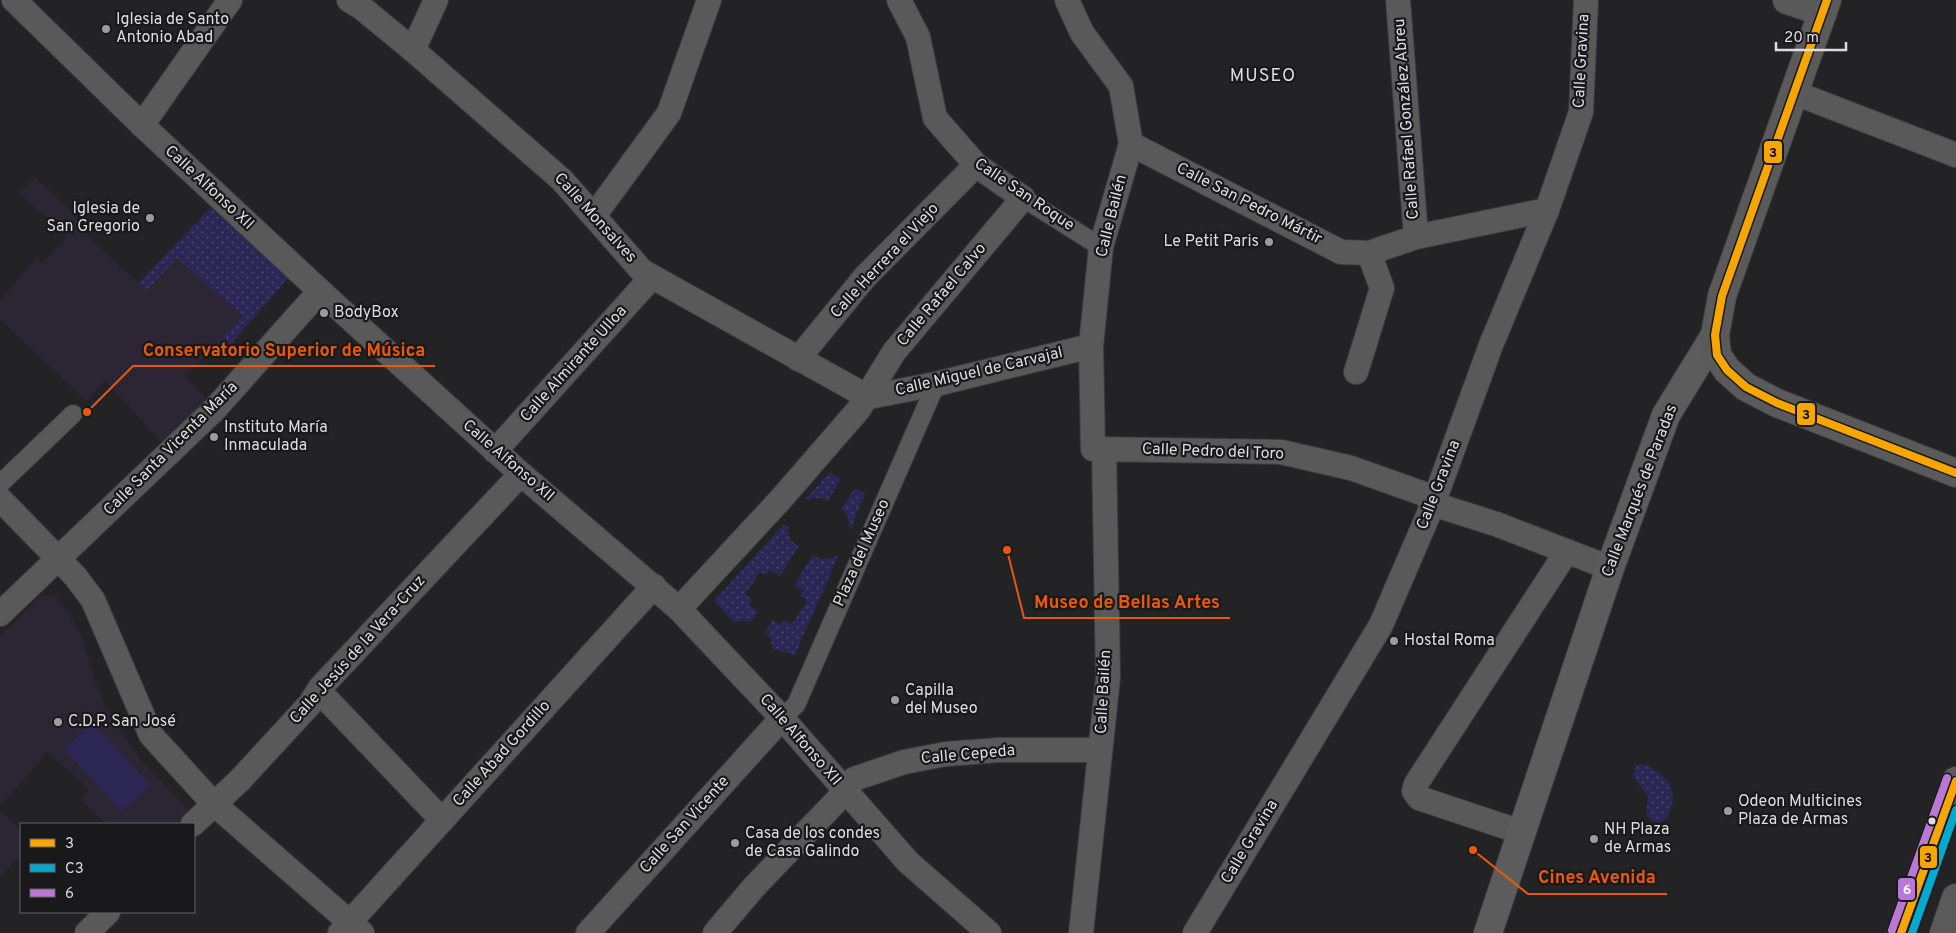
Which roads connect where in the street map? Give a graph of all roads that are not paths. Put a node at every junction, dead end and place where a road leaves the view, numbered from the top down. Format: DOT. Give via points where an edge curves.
graph roads {
  1 [pos="14,0"];
  2 [pos="230,0"];
  3 [pos="349,0"];
  4 [pos="436,0"];
  5 [pos="709,0"];
  6 [pos="899,0"];
  7 [pos="1067,0"];
  8 [pos="1398,0"];
  9 [pos="1586,0"];
  10 [pos="1787,0"];
  11 [pos="1825,6"];
  12 [pos="413,50"];
  13 [pos="1795,93"];
  14 [pos="142,125"];
  15 [pos="1131,144"];
  16 [pos="1956,155"];
  17 [pos="976,165"];
  18 [pos="1023,198"];
  19 [pos="1547,210"];
  20 [pos="594,216"];
  21 [pos="1416,237"];
  22 [pos="1102,247"];
  23 [pos="1369,253"];
  24 [pos="652,277"];
  25 [pos="320,291"];
  26 [pos="1715,334"];
  27 [pos="1091,346"];
  28 [pos="798,359"];
  29 [pos="1356,372"];
  30 [pos="936,384"];
  31 [pos="868,396"];
  32 [pos="73,414"];
  33 [pos="1098,449"];
  34 [pos="495,451"];
  35 [pos="521,474"];
  36 [pos="1956,474"];
  37 [pos="0,484"];
  38 [pos="0,499"];
  39 [pos="1432,504"];
  40 [pos="1567,551"];
  41 [pos="59,558"];
  42 [pos="1610,568"];
  43 [pos="654,586"];
  44 [pos="679,609"];
  45 [pos="0,614"];
  46 [pos="319,691"];
  47 [pos="782,718"];
  48 [pos="1100,750"];
  49 [pos="1956,781"];
  50 [pos="846,792"];
  51 [pos="214,803"];
  52 [pos="442,820"];
  53 [pos="194,823"];
  54 [pos="1521,832"];
  55 [pos="1956,898"];
  56 [pos="107,913"];
  57 [pos="350,929"];
  58 [pos="975,929"];
  59 [pos="87,933"];
  60 [pos="588,933"];
  61 [pos="715,933"];
  62 [pos="1081,933"];
  63 [pos="1196,933"];
  64 [pos="1488,933"];
  65 [pos="1901,933"];
  66 [pos="1944,933"];
  1 -- 14 [label="street, Calle Alfonso XII"];
  2 -- 14 [label="street"];
  3 -- 12 [label="street, Calle Monsalves"];
  4 -- 12 [label="street"];
  5 -- 20 [label="street" via="669,113"];
  6 -- 17 [label="street, Calle San Roque" via="918,37 935,118"];
  7 -- 15 [label="street, Calle Bailén" via="1082,33 1121,86"];
  8 -- 21 [label="street, Calle Rafael González Abreu"];
  9 -- 19 [label="street, Calle Gravina" via="1581,112"];
  10 -- 11 [label="street"];
  11 -- 13 [label="main road, Calle Marqués de Paradas"];
  12 -- 20 [label="street, Calle Monsalves" via="562,180"];
  13 -- 16 [label="street"];
  13 -- 26 [label="main road, Calle Marqués de Paradas" via="1722,296"];
  14 -- 25 [label="street, Calle Alfonso XII"];
  15 -- 22 [label="street, Calle Bailén"];
  15 -- 23 [label="street, Calle San Pedro Mártir" via="1341,252"];
  17 -- 18 [label="street, Calle San Roque"];
  17 -- 28 [label="street, Calle Herrera el Viejo" via="865,278"];
  18 -- 22 [label="street, Calle San Roque"];
  18 -- 31 [label="street, Calle Rafael Calvo" via="894,352"];
  19 -- 21 [label="street, Calle San Pedro Mártir"];
  19 -- 39 [label="street, Calle Gravina" via="1491,345"];
  20 -- 24 [label="street, Calle Monsalves" via="642,271"];
  21 -- 23 [label="street, Calle San Pedro Mártir"];
  22 -- 27 [label="street, Calle Bailén"];
  23 -- 29 [label="street" via="1382,288"];
  24 -- 28 [label="street, Calle Monsalves"];
  24 -- 34 [label="street, Calle Almirante Ulloa"];
  25 -- 34 [label="street, Calle Alfonso XII"];
  25 -- 41 [label="street, Calle Santa Vicenta María" via="214,410"];
  26 -- 36 [label="main road" via="1717,355 1746,388 1776,403"];
  26 -- 42 [label="main road, Calle Marqués de Paradas" via="1666,415"];
  27 -- 30 [label="street, Calle Miguel de Carvajal"];
  27 -- 33 [label="street, Calle Bailén"];
  28 -- 31 [label="street, Calle Monsalves"];
  30 -- 31 [label="street, Calle Miguel de Carvajal"];
  30 -- 47 [label="street, Plaza del Museo" via="796,705"];
  31 -- 44 [label="street" via="781,499"];
  32 -- 37 [label="street"];
  33 -- 39 [label="street, Calle Pedro del Toro" via="1281,452 1351,468 1424,494"];
  33 -- 48 [label="street, Calle Bailén" via="1108,678"];
  34 -- 35 [label="street, Calle Alfonso XII"];
  35 -- 43 [label="street, Calle Alfonso XII"];
  35 -- 46 [label="street, Calle Jesús de la Vera-Cruz"];
  38 -- 41 [label="street"];
  39 -- 40 [label="street, Calle Pedro del Toro"];
  39 -- 63 [label="street, Calle Gravina" via="1381,625"];
  40 -- 42 [label="street, Calle Pedro del Toro"];
  40 -- 54 [label="street" via="1414,791 1420,798"];
  41 -- 45 [label="street, Calle Santa Vicenta María"];
  41 -- 51 [label="street" via="93,600 151,735"];
  42 -- 54 [label="main road, Calle Marqués de Paradas"];
  43 -- 44 [label="street, Calle Alfonso XII"];
  43 -- 52 [label="street, Calle Abad Gordillo"];
  44 -- 47 [label="street, Calle Alfonso XII"];
  46 -- 51 [label="street, Calle Jesús de la Vera-Cruz" via="240,780"];
  46 -- 52 [label="street"];
  47 -- 50 [label="street, Calle Alfonso XII"];
  47 -- 60 [label="street, Calle San Vicente"];
  48 -- 50 [label="street, Calle Cepeda" via="999,750 946,754 904,762 854,779"];
  48 -- 62 [label="street, Calle Bailén"];
  49 -- 65 [label="main road"];
  50 -- 58 [label="street, Calle Alfonso XII" via="908,862"];
  50 -- 61 [label="street, Calle Cepeda" via="754,887"];
  51 -- 53 [label="street, Calle Jesús de la Vera-Cruz"];
  51 -- 57 [label="street"];
  52 -- 57 [label="street, Calle Abad Gordillo"];
  54 -- 64 [label="main road, Calle Marqués de Paradas"];
  55 -- 66 [label="main road"];
  56 -- 59 [label="street"];
}
